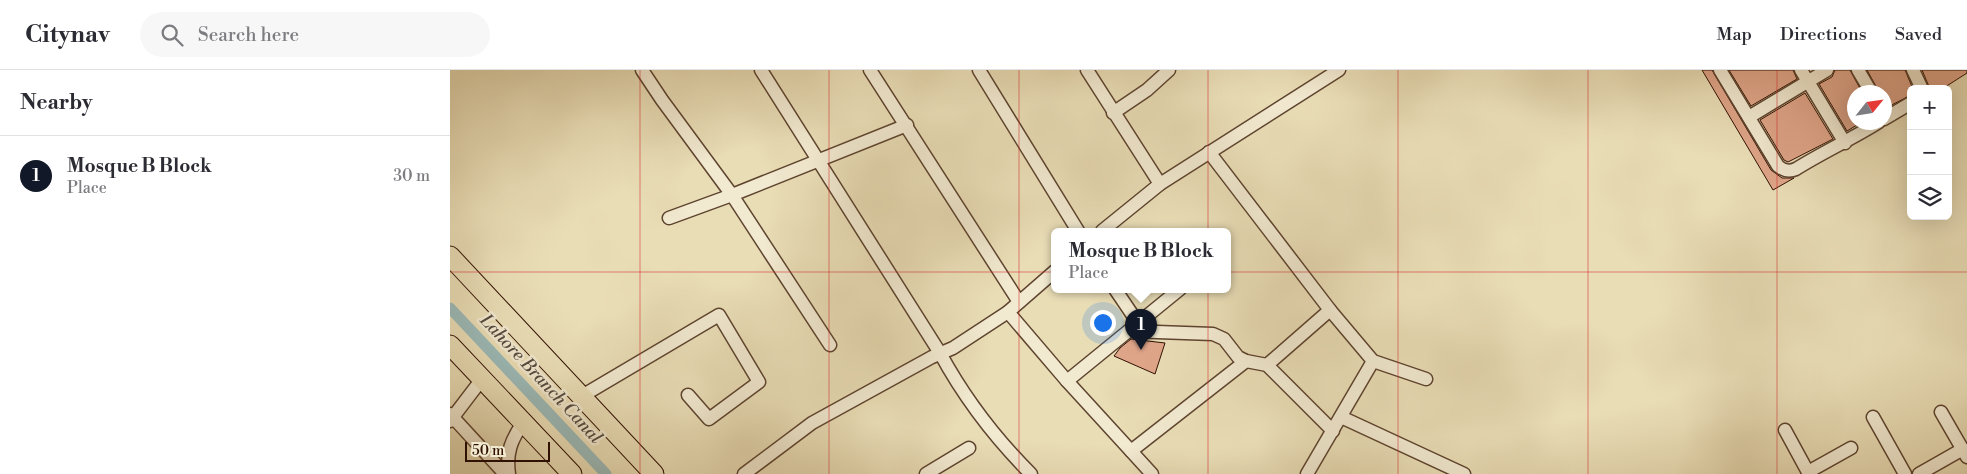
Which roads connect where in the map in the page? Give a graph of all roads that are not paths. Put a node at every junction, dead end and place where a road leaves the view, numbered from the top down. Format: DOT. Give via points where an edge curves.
graph roads {
  1 [pos="642,70"];
  2 [pos="761,70"];
  3 [pos="870,70"];
  4 [pos="979,70"];
  5 [pos="1086,70"];
  6 [pos="1169,70"];
  7 [pos="1339,70"];
  8 [pos="1720,70"];
  9 [pos="1801,70"];
  10 [pos="1827,70"];
  11 [pos="1858,70"];
  12 [pos="1913,70"];
  13 [pos="1808,82"];
  14 [pos="1867,85"];
  15 [pos="1920,85"];
  16 [pos="1907,106"];
  17 [pos="1113,113"];
  18 [pos="1892,115"];
  19 [pos="1749,117"];
  20 [pos="907,125"];
  21 [pos="1866,130"];
  22 [pos="1845,143"];
  23 [pos="1209,152"];
  24 [pos="817,160"];
  25 [pos="1160,184"];
  26 [pos="732,195"];
  27 [pos="669,218"];
  28 [pos="1076,228"];
  29 [pos="1106,228"];
  30 [pos="450,256"];
  31 [pos="1051,274"];
  32 [pos="1117,293"];
  33 [pos="1175,293"];
  34 [pos="1019,302"];
  35 [pos="1330,310"];
  36 [pos="1008,312"];
  37 [pos="1133,327"];
  38 [pos="450,345"];
  39 [pos="830,345"];
  40 [pos="940,353"];
  41 [pos="1246,360"];
  42 [pos="1372,361"];
  43 [pos="1267,365"];
  44 [pos="482,379"];
  45 [pos="1426,379"];
  46 [pos="1066,382"];
  47 [pos="688,394"];
  48 [pos="582,396"];
  49 [pos="1941,412"];
  50 [pos="1341,417"];
  51 [pos="451,418"];
  52 [pos="1872,418"];
  53 [pos="523,423"];
  54 [pos="1785,430"];
  55 [pos="1333,431"];
  56 [pos="969,448"];
  57 [pos="1851,448"];
  58 [pos="1131,451"];
  59 [pos="1965,453"];
  60 [pos="1808,473"];
  61 [pos="506,474"];
  62 [pos="509,474"];
  63 [pos="572,474"];
  64 [pos="654,474"];
  65 [pos="744,474"];
  66 [pos="926,474"];
  67 [pos="1031,474"];
  68 [pos="1152,474"];
  69 [pos="1307,474"];
  70 [pos="1464,474"];
  71 [pos="1905,474"];
  72 [pos="1919,474"];
  1 -- 26 [label="street"];
  2 -- 24 [label="street"];
  3 -- 20 [label="street"];
  4 -- 28 [label="street"];
  5 -- 17 [label="street"];
  6 -- 17 [label="street"];
  7 -- 23 [label="street"];
  8 -- 19 [label="street"];
  9 -- 13 [label="street"];
  10 -- 13 [label="street"];
  11 -- 14 [label="street"];
  12 -- 15 [label="street"];
  13 -- 19 [label="street"];
  13 -- 22 [label="street"];
  16 -- 18 [label="street"];
  17 -- 25 [label="street"];
  19 -- 22 [label="street" via="1778,166 1786,171 1790,172"];
  20 -- 24 [label="street"];
  20 -- 34 [label="street"];
  21 -- 22 [label="street"];
  23 -- 25 [label="street"];
  23 -- 35 [label="street"];
  24 -- 26 [label="street"];
  24 -- 40 [label="street"];
  25 -- 29 [label="street"];
  26 -- 27 [label="street"];
  26 -- 39 [label="street"];
  30 -- 48 [label="highway"];
  31 -- 34 [label="street"];
  32 -- 37 [label="street"];
  33 -- 37 [label="street"];
  34 -- 36 [label="street"];
  35 -- 42 [label="street"];
  35 -- 43 [label="street"];
  36 -- 40 [label="street"];
  36 -- 46 [label="street"];
  37 -- 41 [label="street" via="1216,334 1238,357"];
  37 -- 46 [label="street"];
  38 -- 44 [label="highway"];
  40 -- 65 [label="street" via="812,424"];
  40 -- 67 [label="street" via="983,421"];
  41 -- 43 [label="street"];
  41 -- 58 [label="street"];
  42 -- 45 [label="street"];
  42 -- 50 [label="street"];
  43 -- 55 [label="street"];
  44 -- 51 [label="street"];
  44 -- 53 [label="highway"];
  46 -- 58 [label="street"];
  47 -- 48 [label="street" via="709,419 759,382 719,315"];
  48 -- 64 [label="highway"];
  49 -- 59 [label="street"];
  50 -- 55 [label="street"];
  50 -- 70 [label="street"];
  51 -- 61 [label="street"];
  52 -- 71 [label="street"];
  53 -- 62 [label="street" via="510,443"];
  53 -- 63 [label="highway"];
  54 -- 60 [label="street"];
  55 -- 69 [label="street"];
  56 -- 66 [label="street"];
  57 -- 60 [label="street"];
  58 -- 68 [label="street"];
  59 -- 72 [label="street"];
}
